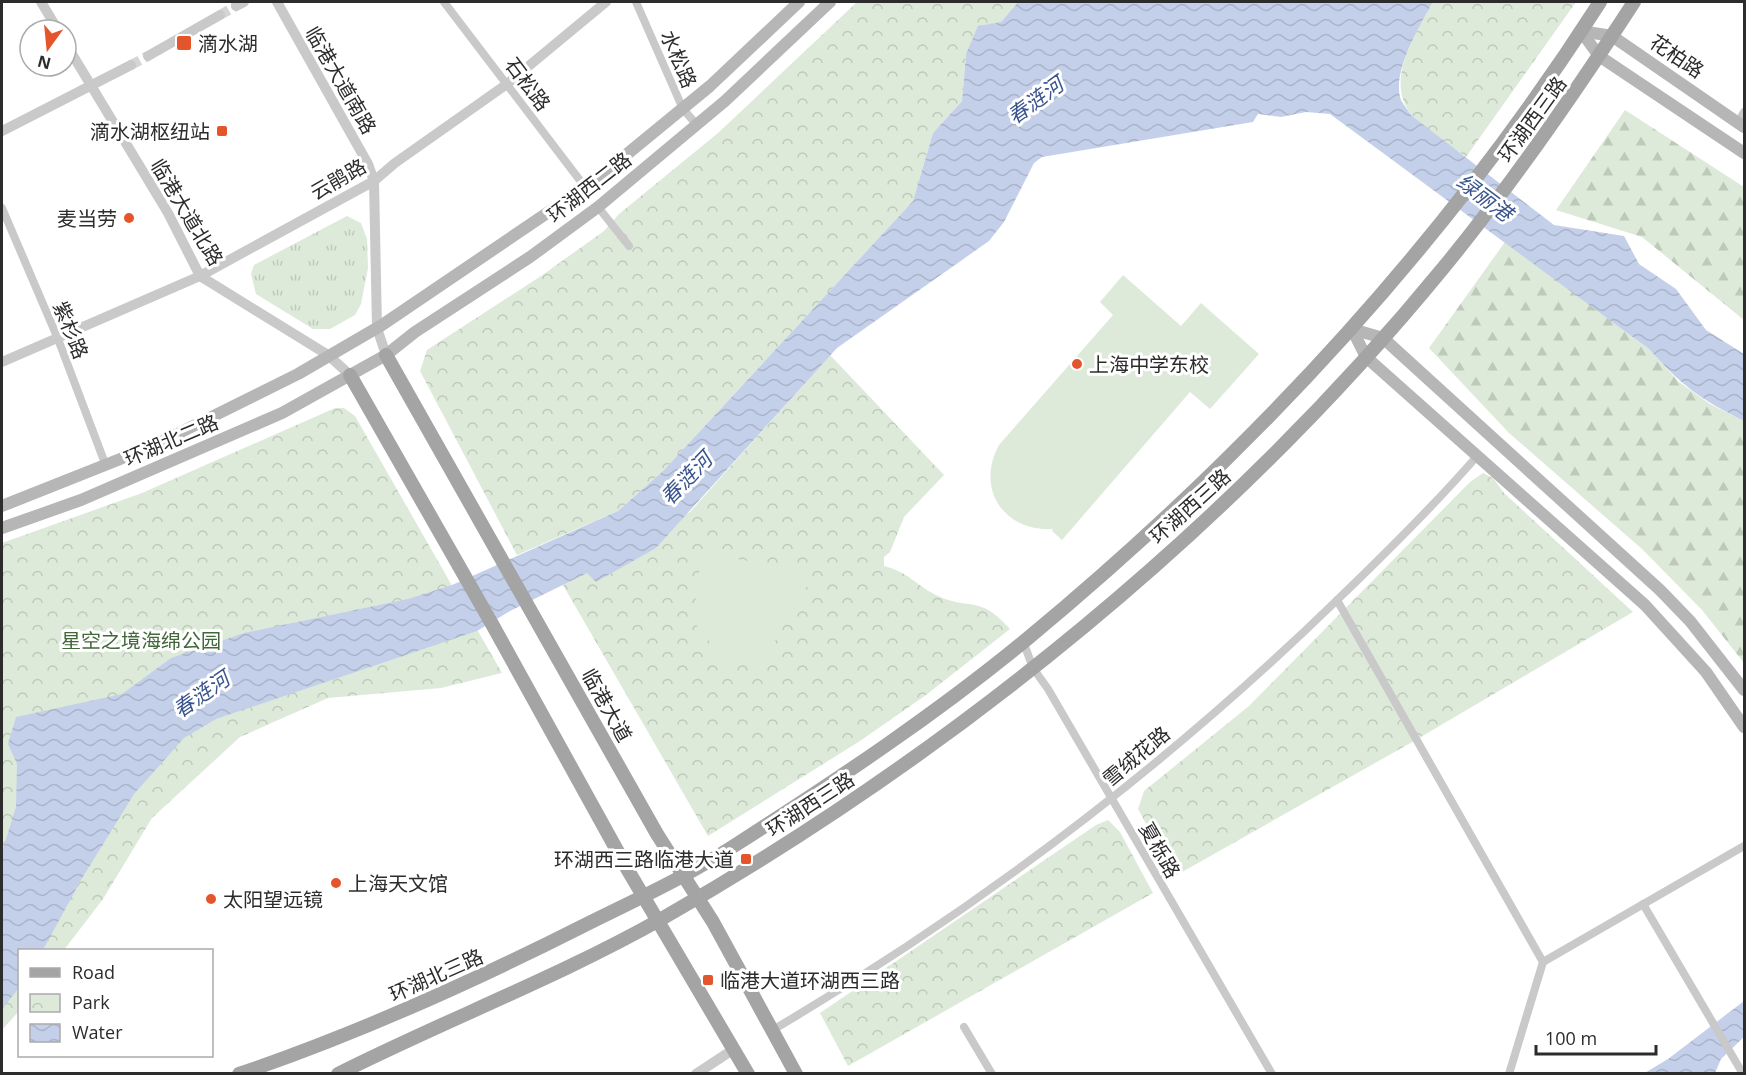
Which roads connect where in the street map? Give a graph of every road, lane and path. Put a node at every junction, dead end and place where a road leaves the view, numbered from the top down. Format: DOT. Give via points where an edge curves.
graph roads {
  1 [pos="41,2"];
  2 [pos="277,2"];
  3 [pos="444,2"];
  4 [pos="606,2"];
  5 [pos="636,2"];
  6 [pos="799,2"];
  7 [pos="830,2"];
  8 [pos="1600,2"];
  9 [pos="1634,2"];
  10 [pos="220,15"];
  11 [pos="51,18"];
  12 [pos="1581,31"];
  13 [pos="1612,36"];
  14 [pos="148,56"];
  15 [pos="1599,56"];
  16 [pos="78,65"];
  17 [pos="131,65"];
  18 [pos="507,84"];
  19 [pos="91,88"];
  20 [pos="682,109"];
  21 [pos="1742,120"];
  22 [pos="698,124"];
  23 [pos="2,131"];
  24 [pos="1744,153"];
  25 [pos="374,181"];
  26 [pos="585,188"];
  27 [pos="598,207"];
  28 [pos="2,208"];
  29 [pos="629,246"];
  30 [pos="200,276"];
  31 [pos="376,328"];
  32 [pos="1352,329"];
  33 [pos="1383,338"];
  34 [pos="58,339"];
  35 [pos="328,355"];
  36 [pos="386,355"];
  37 [pos="1366,357"];
  38 [pos="2,362"];
  39 [pos="350,375"];
  40 [pos="1478,455"];
  41 [pos="106,466"];
  42 [pos="2,506"];
  43 [pos="2,528"];
  44 [pos="1337,600"];
  45 [pos="1023,641"];
  46 [pos="1033,668"];
  47 [pos="1744,690"];
  48 [pos="1744,727"];
  49 [pos="1112,799"];
  50 [pos="1744,846"];
  51 [pos="683,874"];
  52 [pos="643,896"];
  53 [pos="698,898"];
  54 [pos="1643,904"];
  55 [pos="658,921"];
  56 [pos="1543,962"];
  57 [pos="964,1027"];
  58 [pos="771,1031"];
  59 [pos="734,1049"];
  60 [pos="238,1074"];
  61 [pos="338,1074"];
  62 [pos="696,1074"];
  63 [pos="748,1074"];
  64 [pos="796,1074"];
  65 [pos="992,1074"];
  66 [pos="1272,1074"];
  67 [pos="1509,1074"];
  68 [pos="1743,1074"];
  1 -- 11 [label="street"];
  2 -- 25 [label="street, 临港大道南路"];
  3 -- 18 [label="street, 石松路"];
  4 -- 18 [label="street, 云鹃路"];
  5 -- 20 [label="street, 水松路"];
  6 -- 20 [label="main road, 环湖西二路"];
  7 -- 22 [label="main road, 环湖西二路"];
  8 -- 12 [label="main road, 环湖西三路"];
  9 -- 13 [label="main road, 环湖西三路"];
  10 -- 14 [label="street"];
  12 -- 13 [label="main road, 花柏路"];
  12 -- 15 [label="main road"];
  12 -- 32 [label="main road, 环湖西三路" via="1486,165"];
  13 -- 15 [label="main road, 环湖西三路"];
  13 -- 21 [label="main road, 花柏路"];
  15 -- 24 [label="main road"];
  15 -- 33 [label="main road, 环湖西三路" via="1477,226"];
  16 -- 19 [label="street, 临港大道北路"];
  17 -- 19 [label="street"];
  18 -- 25 [label="street, 云鹃路"];
  18 -- 26 [label="street, 石松路"];
  19 -- 23 [label="street"];
  19 -- 30 [label="street, 临港大道北路" via="168,213"];
  20 -- 22 [label="street, 水松路"];
  20 -- 26 [label="main road, 环湖西二路"];
  22 -- 27 [label="main road, 环湖西二路"];
  25 -- 30 [label="street, 云鹃路"];
  25 -- 31 [label="street, 临港大道南路"];
  26 -- 31 [label="main road, 环湖西二路"];
  27 -- 29 [label="street"];
  27 -- 36 [label="main road, 环湖西二路"];
  28 -- 34 [label="street, 紫杉路"];
  30 -- 34 [label="street, 云鹃路"];
  30 -- 35 [label="street, 临港大道北路"];
  31 -- 35 [label="main road, 环湖西二路"];
  31 -- 36 [label="street, 临港大道南路"];
  32 -- 33 [label="main road"];
  32 -- 37 [label="main road"];
  32 -- 45 [label="main road, 环湖西三路" via="1199,486"];
  33 -- 37 [label="main road, 环湖西三路"];
  33 -- 47 [label="main road" via="1660,590 1690,621"];
  34 -- 38 [label="street, 云鹃路"];
  34 -- 41 [label="street, 紫杉路"];
  35 -- 39 [label="street, 临港大道北路"];
  35 -- 41 [label="main road, 环湖北二路" via="226,411"];
  36 -- 39 [label="main road, 环湖西二路"];
  36 -- 51 [label="main road, 临港大道"];
  37 -- 40 [label="main road"];
  37 -- 46 [label="main road, 环湖西三路" via="1230,497"];
  39 -- 43 [label="main road, 环湖北二路" via="282,413 162,466"];
  39 -- 52 [label="main road"];
  40 -- 44 [label="street, 雪绒花路" via="1392,548"];
  40 -- 48 [label="main road" via="1646,605 1706,672"];
  41 -- 42 [label="main road, 环湖北二路"];
  44 -- 49 [label="street, 雪绒花路" via="1239,693"];
  44 -- 56 [label="street"];
  45 -- 46 [label="street, 夏栎路"];
  45 -- 51 [label="main road, 环湖西三路" via="838,777 736,845"];
  46 -- 49 [label="street, 夏栎路"];
  46 -- 53 [label="main road, 环湖西三路" via="861,794"];
  49 -- 58 [label="street, 雪绒花路" via="928,932"];
  49 -- 66 [label="street, 夏栎路"];
  50 -- 54 [label="street"];
  51 -- 52 [label="main road, 环湖西三路"];
  51 -- 53 [label="main road, 临港大道"];
  52 -- 55 [label="main road"];
  52 -- 60 [label="main road, 环湖北三路" via="400,1013"];
  53 -- 55 [label="main road, 环湖西三路"];
  53 -- 58 [label="main road, 临港大道"];
  54 -- 56 [label="street"];
  54 -- 68 [label="street"];
  55 -- 59 [label="main road"];
  55 -- 61 [label="main road"];
  56 -- 67 [label="street"];
  57 -- 65 [label="street"];
  58 -- 64 [label="main road, 临港大道"];
  59 -- 62 [label="street"];
  59 -- 63 [label="main road"];
}
